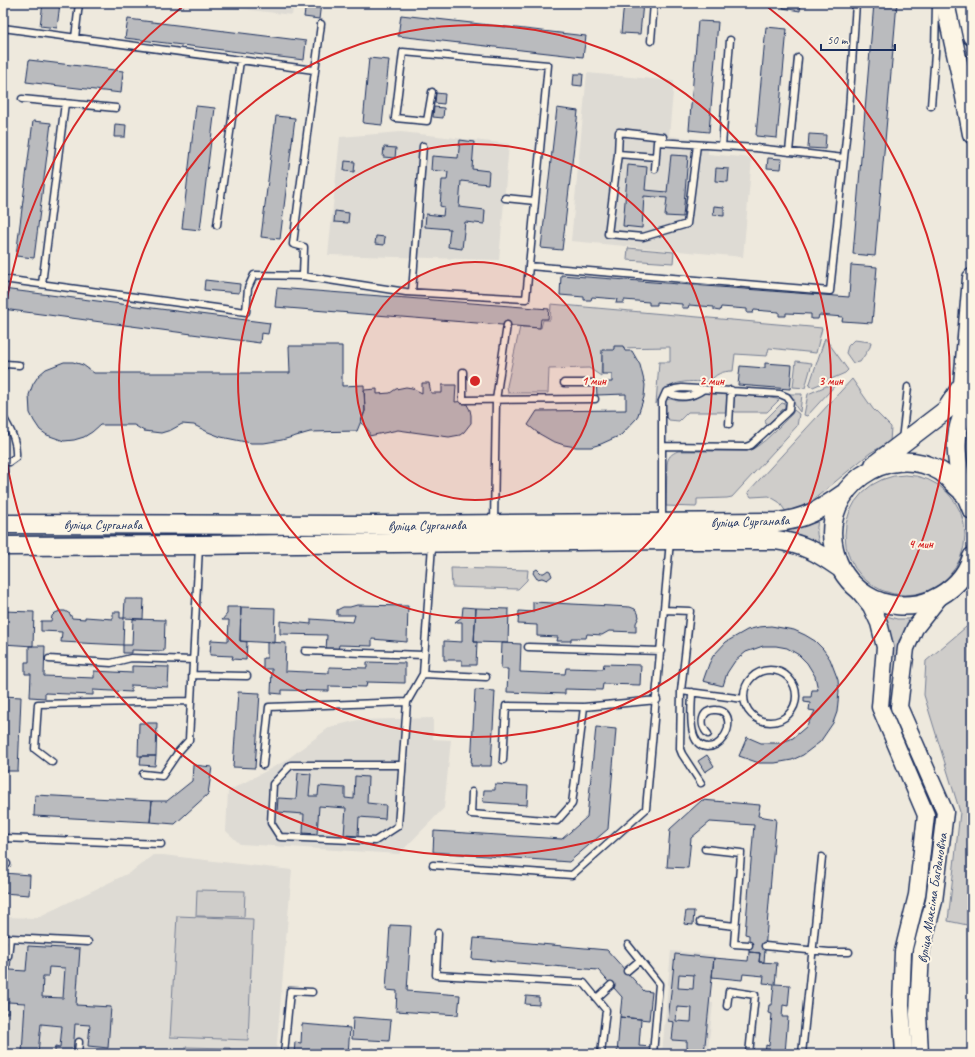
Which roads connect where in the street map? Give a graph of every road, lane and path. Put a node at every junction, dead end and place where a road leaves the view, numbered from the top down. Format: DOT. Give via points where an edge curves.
graph roads {
  1 [pos="80,3"];
  2 [pos="654,3"];
  3 [pos="856,3"];
  4 [pos="936,3"];
  5 [pos="945,3"];
  6 [pos="965,3"];
  7 [pos="321,24"];
  8 [pos="3,28"];
  9 [pos="972,36"];
  10 [pos="75,38"];
  11 [pos="730,40"];
  12 [pos="651,41"];
  13 [pos="798,58"];
  14 [pos="240,61"];
  15 [pos="314,70"];
  16 [pos="432,92"];
  17 [pos="22,99"];
  18 [pos="65,103"];
  19 [pos="931,106"];
  20 [pos="116,108"];
  21 [pos="972,134"];
  22 [pos="663,142"];
  23 [pos="697,145"];
  24 [pos="423,146"];
  25 [pos="722,146"];
  26 [pos="789,152"];
  27 [pos="618,154"];
  28 [pos="656,157"];
  29 [pos="844,158"];
  30 [pos="655,169"];
  31 [pos="504,198"];
  32 [pos="535,201"];
  33 [pos="217,225"];
  34 [pos="529,266"];
  35 [pos="303,276"];
  36 [pos="972,278"];
  37 [pos="3,279"];
  38 [pos="42,284"];
  39 [pos="412,292"];
  40 [pos="510,298"];
  41 [pos="510,306"];
  42 [pos="508,326"];
  43 [pos="19,365"];
  44 [pos="3,367"];
  45 [pos="463,372"];
  46 [pos="564,383"];
  47 [pos="592,383"];
  48 [pos="908,387"];
  49 [pos="731,390"];
  50 [pos="595,399"];
  51 [pos="496,400"];
  52 [pos="972,401"];
  53 [pos="3,417"];
  54 [pos="729,424"];
  55 [pos="902,442"];
  56 [pos="662,446"];
  57 [pos="3,462"];
  58 [pos="860,476"];
  59 [pos="843,494"];
  60 [pos="968,500"];
  61 [pos="662,522"];
  62 [pos="3,524"];
  63 [pos="494,524"];
  64 [pos="670,540"];
  65 [pos="432,543"];
  66 [pos="3,546"];
  67 [pos="199,546"];
  68 [pos="972,557"];
  69 [pos="840,568"];
  70 [pos="966,576"];
  71 [pos="860,591"];
  72 [pos="941,595"];
  73 [pos="664,610"];
  74 [pos="528,647"];
  75 [pos="305,651"];
  76 [pos="661,651"];
  77 [pos="424,655"];
  78 [pos="49,659"];
  79 [pos="193,660"];
  80 [pos="423,674"];
  81 [pos="192,675"];
  82 [pos="247,676"];
  83 [pos="486,678"];
  84 [pos="681,691"];
  85 [pos="692,692"];
  86 [pos="744,699"];
  87 [pos="657,700"];
  88 [pos="191,701"];
  89 [pos="406,702"];
  90 [pos="584,707"];
  91 [pos="708,734"];
  92 [pos="502,760"];
  93 [pos="52,762"];
  94 [pos="263,765"];
  95 [pos="402,765"];
  96 [pos="143,774"];
  97 [pos="701,783"];
  98 [pos="472,792"];
  99 [pos="3,838"];
  100 [pos="161,844"];
  101 [pos="705,849"];
  102 [pos="822,857"];
  103 [pos="433,866"];
  104 [pos="700,922"];
  105 [pos="735,926"];
  106 [pos="438,933"];
  107 [pos="6,938"];
  108 [pos="88,942"];
  109 [pos="628,945"];
  110 [pos="749,945"];
  111 [pos="765,946"];
  112 [pos="813,950"];
  113 [pos="849,952"];
  114 [pos="8,956"];
  115 [pos="640,960"];
  116 [pos="627,971"];
  117 [pos="611,985"];
  118 [pos="312,992"];
  119 [pos="597,998"];
  120 [pos="727,1006"];
  121 [pos="79,1042"];
  122 [pos="78,1054"];
  123 [pos="284,1054"];
  124 [pos="602,1054"];
  125 [pos="653,1054"];
  126 [pos="749,1054"];
  127 [pos="802,1054"];
  128 [pos="904,1054"];
  129 [pos="920,1054"];
  1 -- 10 [label="lane"];
  2 -- 12 [label="lane"];
  3 -- 29 [label="lane"];
  4 -- 19 [label="lane"];
  5 -- 21 [label="main road"];
  6 -- 9 [label="main road"];
  7 -- 15 [label="lane"];
  8 -- 10 [label="lane"];
  10 -- 14 [label="lane"];
  11 -- 25 [label="lane"];
  13 -- 26 [label="lane"];
  14 -- 15 [label="lane"];
  14 -- 33 [label="lane"];
  15 -- 35 [label="lane" via="293,244 304,247"];
  16 -- 32 [label="lane" via="427,122 395,118 403,52 548,65"];
  17 -- 18 [label="lane"];
  18 -- 20 [label="lane"];
  18 -- 38 [label="lane"];
  22 -- 23 [label="lane"];
  22 -- 27 [label="lane" via="663,137 619,132"];
  22 -- 28 [label="lane" via="657,142"];
  23 -- 25 [label="lane"];
  23 -- 27 [label="lane" via="687,224 643,237 608,234"];
  24 -- 39 [label="lane"];
  25 -- 26 [label="lane"];
  26 -- 29 [label="lane"];
  27 -- 28 [label="lane"];
  28 -- 30 [label="lane"];
  29 -- 34 [label="lane" via="830,291"];
  31 -- 32 [label="lane"];
  32 -- 34 [label="lane"];
  34 -- 40 [label="lane" via="526,299"];
  35 -- 38 [label="lane" via="254,275 248,288 246,312"];
  35 -- 39 [label="lane"];
  36 -- 55 [label="main road" via="963,384 946,410"];
  37 -- 38 [label="lane"];
  39 -- 40 [label="lane"];
  40 -- 41 [label="lane"];
  42 -- 51 [label="lane"];
  43 -- 44 [label="lane" via="6,364"];
  45 -- 51 [label="lane" via="463,400"];
  46 -- 47 [label="lane"];
  48 -- 55 [label="lane"];
  49 -- 54 [label="lane"];
  49 -- 56 [label="lane" via="682,388 666,392 662,401"];
  49 -- 56 [label="lane" via="783,394 790,401 789,410 746,447"];
  50 -- 51 [label="lane"];
  51 -- 63 [label="lane"];
  52 -- 60 [label="main road" via="961,420 956,448"];
  53 -- 57 [label="lane" via="17,446 16,457 9,462"];
  55 -- 58 [label="main road"];
  56 -- 61 [label="lane"];
  58 -- 59 [label="main road"];
  58 -- 60 [label="main road" via="887,464 920,463 941,472"];
  59 -- 61 [label="main road, вуліца Сурганава" via="828,505 792,521"];
  59 -- 69 [label="main road" via="834,514 832,529 832,543"];
  61 -- 63 [label="main road, вуліца Сурганава"];
  62 -- 63 [label="main road, вуліца Сурганава"];
  64 -- 65 [label="main road, вуліца Сурганава"];
  64 -- 69 [label="main road, вуліца Сурганава" via="791,542 812,550"];
  64 -- 73 [label="lane"];
  65 -- 67 [label="main road, вуліца Сурганава"];
  65 -- 77 [label="lane"];
  66 -- 67 [label="main road, вуліца Сурганава"];
  67 -- 79 [label="lane"];
  68 -- 70 [label="main road"];
  69 -- 71 [label="main road"];
  70 -- 72 [label="main road"];
  71 -- 72 [label="main road" via="882,602 900,605 928,602"];
  71 -- 128 [label="main road, вуліца Максіма Багдановіча" via="879,623 885,647 880,707 926,815 917,895 903,952 901,1005"];
  72 -- 129 [label="main road, вуліца Максіма Багдановіча" via="914,628 906,648 899,707 945,812 934,901 921,951 918,1014"];
  73 -- 76 [label="lane"];
  73 -- 84 [label="lane" via="690,611"];
  74 -- 76 [label="lane"];
  75 -- 77 [label="lane"];
  76 -- 87 [label="lane"];
  77 -- 80 [label="lane"];
  78 -- 79 [label="lane" via="111,663 131,658"];
  79 -- 81 [label="lane"];
  80 -- 83 [label="lane"];
  80 -- 89 [label="lane"];
  81 -- 82 [label="lane"];
  81 -- 88 [label="lane"];
  84 -- 85 [label="lane"];
  84 -- 97 [label="lane" via="680,749"];
  85 -- 86 [label="lane"];
  85 -- 91 [label="lane" via="691,728 700,744 714,746 721,741 728,733 728,719 717,710 705,714 702,725"];
  86 -- 86 [label="lane" via="744,690 754,675 770,669 787,675 796,690 794,705 789,714 774,722 766,722 751,714"];
  87 -- 90 [label="lane"];
  87 -- 103 [label="lane" via="646,809 572,875"];
  88 -- 93 [label="lane" via="38,704 35,749"];
  88 -- 96 [label="lane" via="189,740 162,776"];
  89 -- 94 [label="lane" via="269,707"];
  89 -- 95 [label="lane"];
  90 -- 92 [label="lane" via="506,706"];
  90 -- 98 [label="lane" via="572,804 556,821 471,814"];
  95 -- 95 [label="lane" via="398,826 375,841 280,837 271,823 273,784 291,765"];
  99 -- 100 [label="lane"];
  101 -- 105 [label="lane" via="741,853"];
  102 -- 112 [label="lane"];
  104 -- 105 [label="lane"];
  105 -- 110 [label="lane" via="734,944"];
  106 -- 119 [label="lane" via="436,975 584,983"];
  107 -- 108 [label="lane"];
  107 -- 114 [label="lane"];
  109 -- 115 [label="lane"];
  111 -- 112 [label="lane"];
  112 -- 113 [label="lane"];
  112 -- 127 [label="lane"];
  115 -- 116 [label="lane"];
  115 -- 125 [label="lane" via="659,984"];
  117 -- 119 [label="lane"];
  118 -- 123 [label="lane" via="290,991"];
  119 -- 124 [label="lane" via="606,1010"];
  120 -- 126 [label="lane" via="729,991 755,995"];
  121 -- 122 [label="lane"];
}
